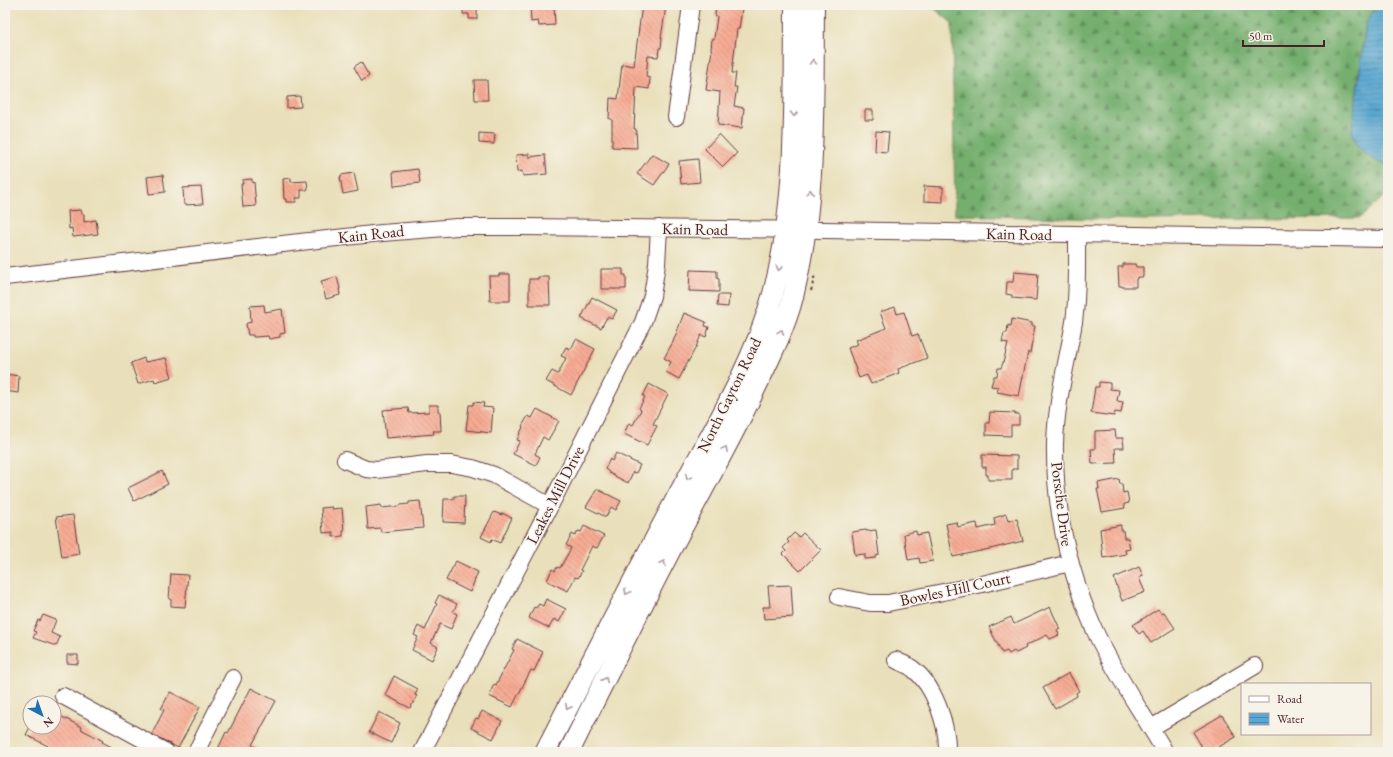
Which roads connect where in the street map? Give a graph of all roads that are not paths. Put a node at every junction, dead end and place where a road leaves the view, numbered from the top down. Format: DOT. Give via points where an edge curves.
graph roads {
  1 [pos="691,5"];
  2 [pos="794,5"];
  3 [pos="814,5"];
  4 [pos="676,117"];
  5 [pos="659,228"];
  6 [pos="786,230"];
  7 [pos="806,230"];
  8 [pos="1077,234"];
  9 [pos="1388,239"];
  10 [pos="5,277"];
  11 [pos="345,460"];
  12 [pos="550,506"];
  13 [pos="1070,563"];
  14 [pos="839,597"];
  15 [pos="896,660"];
  16 [pos="1255,666"];
  17 [pos="233,678"];
  18 [pos="63,696"];
  19 [pos="1151,728"];
  20 [pos="166,752"];
  21 [pos="196,752"];
  22 [pos="422,752"];
  23 [pos="546,752"];
  24 [pos="569,752"];
  25 [pos="947,752"];
  26 [pos="1165,752"];
  1 -- 4 [label="street"];
  2 -- 6 [label="main road, North Gayton Road, one-way" via="793,168"];
  7 -- 3 [label="main road, North Gayton Road, one-way" via="813,141"];
  5 -- 6 [label="street, Kain Road"];
  5 -- 10 [label="street, Kain Road" via="423,229"];
  5 -- 12 [label="street, Leakes Mill Drive" via="652,296 643,322"];
  6 -- 7 [label="street, Kain Road"];
  6 -- 23 [label="main road, North Gayton Road, one-way" via="773,294 746,365"];
  7 -- 8 [label="street, Kain Road"];
  24 -- 7 [label="main road, North Gayton Road, one-way" via="764,371 793,299"];
  8 -- 9 [label="street, Kain Road"];
  8 -- 13 [label="street, Porsche Drive" via="1074,320 1061,382 1055,444 1061,519"];
  11 -- 12 [label="street" via="366,469 377,470 427,464 451,464 473,468 494,475"];
  12 -- 22 [label="street, Leakes Mill Drive"];
  13 -- 14 [label="street, Bowles Hill Court" via="888,603 870,603"];
  13 -- 19 [label="street, Porsche Drive" via="1095,630"];
  15 -- 25 [label="street" via="912,668 933,693 943,719"];
  16 -- 19 [label="street"];
  17 -- 21 [label="street"];
  18 -- 20 [label="street"];
  19 -- 26 [label="street, Porsche Drive"];
}
